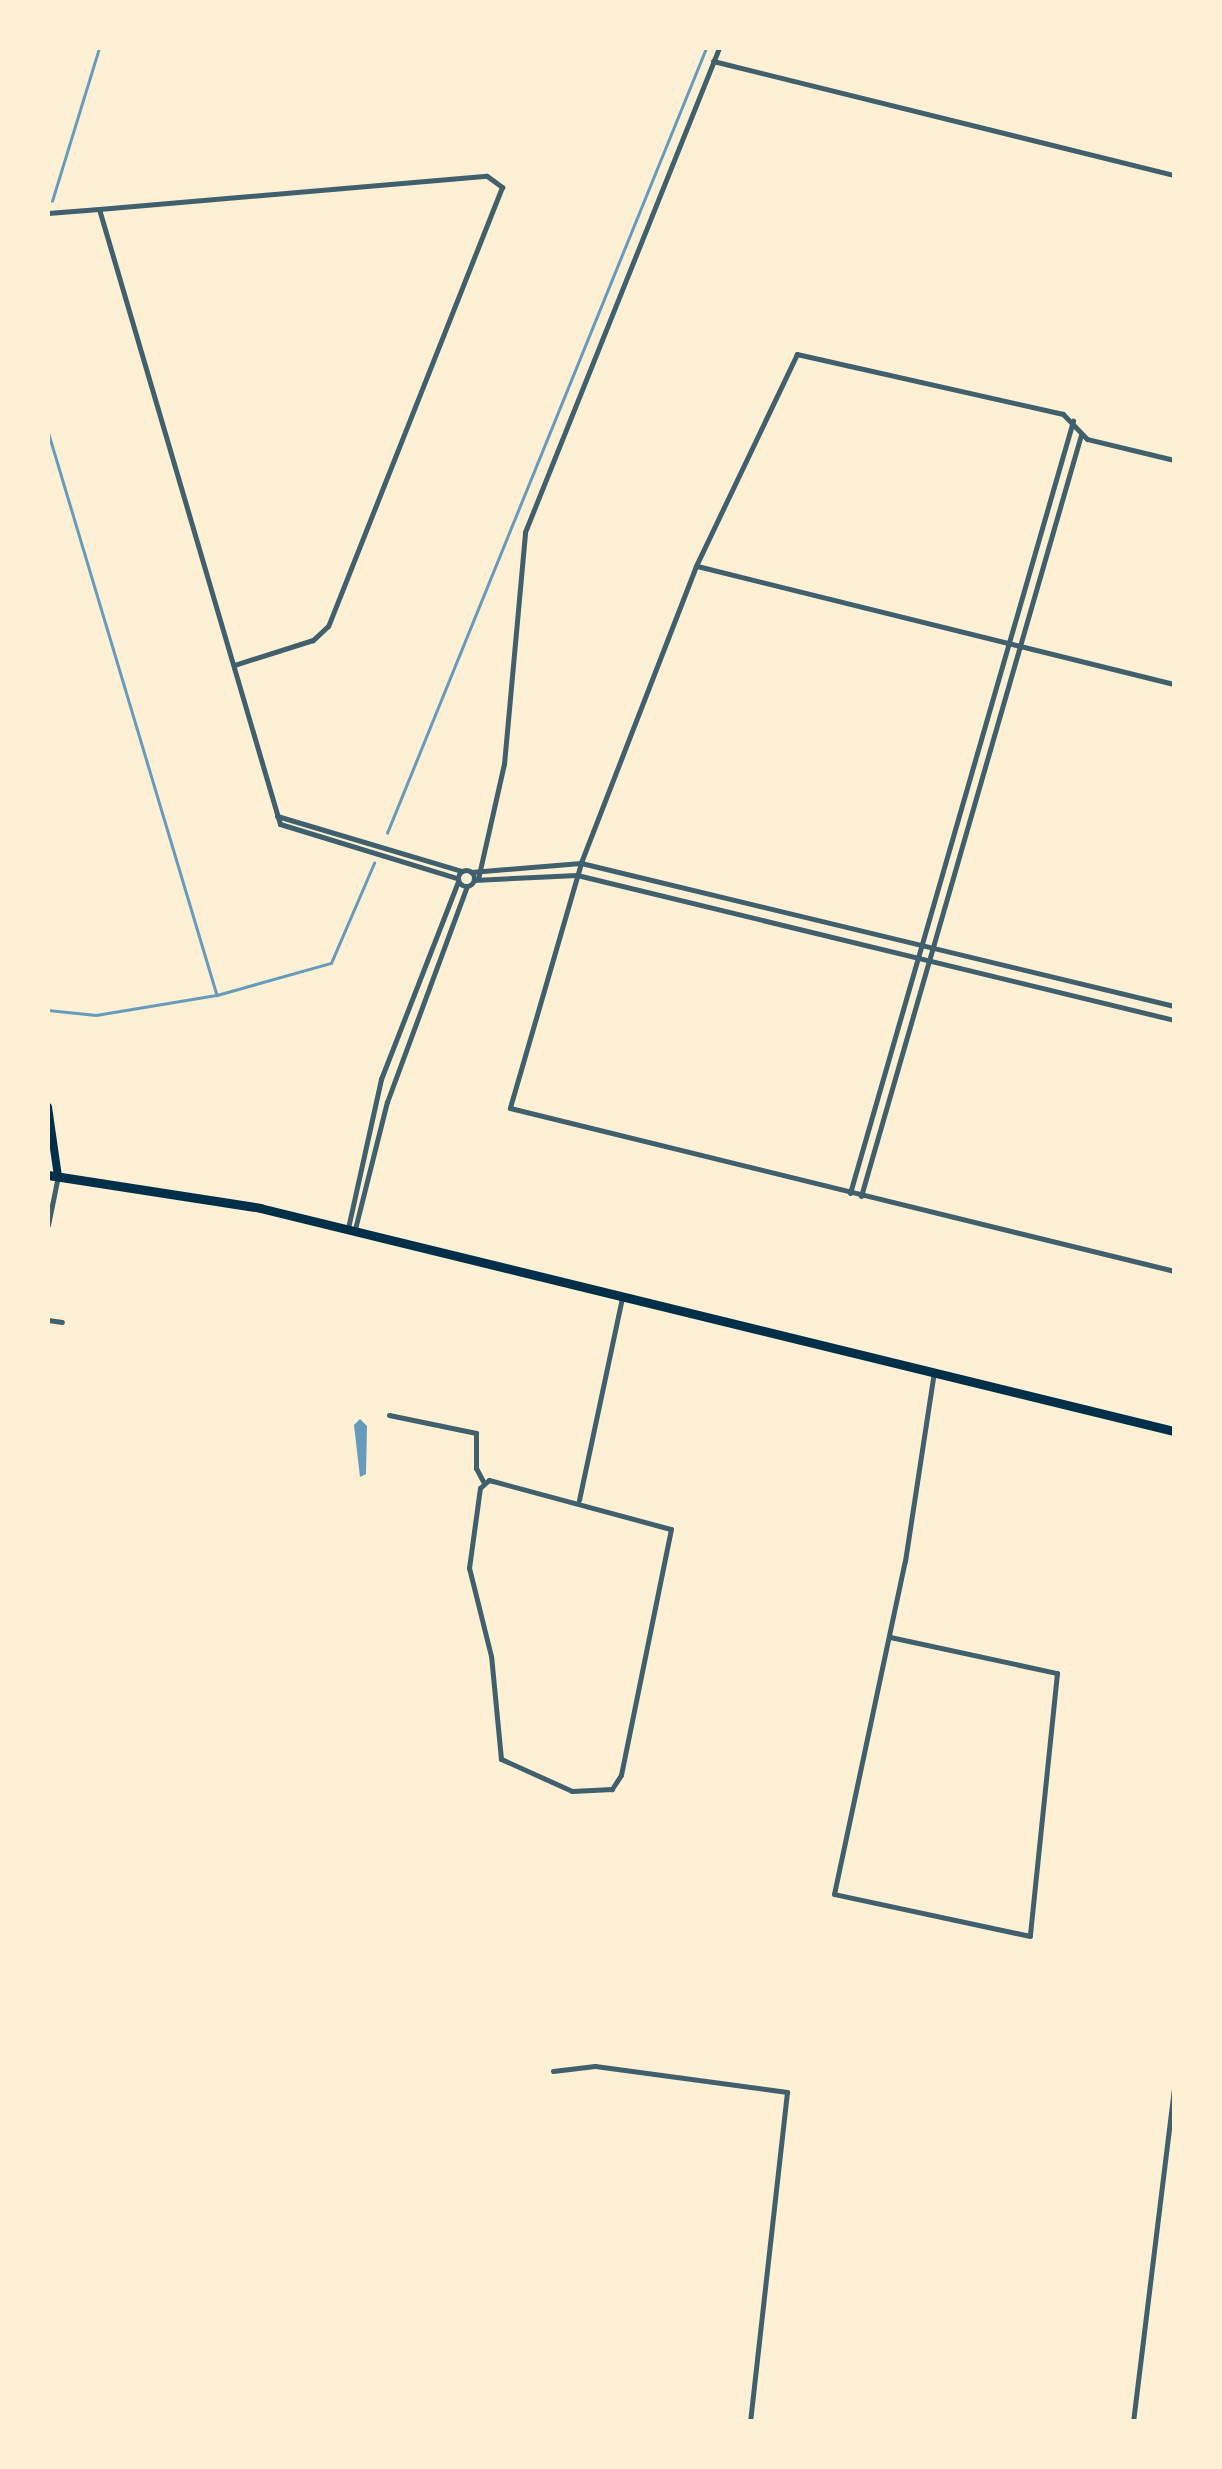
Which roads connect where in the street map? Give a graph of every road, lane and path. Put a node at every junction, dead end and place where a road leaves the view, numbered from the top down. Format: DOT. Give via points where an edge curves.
graph roads {
  1 [pos="719,48"];
  2 [pos="714,61"];
  3 [pos="1174,175"];
  4 [pos="100,209"];
  5 [pos="48,214"];
  6 [pos="1073,421"];
  7 [pos="1082,435"];
  8 [pos="1174,460"];
  9 [pos="696,566"];
  10 [pos="1008,644"];
  11 [pos="1020,647"];
  12 [pos="234,665"];
  13 [pos="1174,684"];
  14 [pos="277,816"];
  15 [pos="581,863"];
  16 [pos="480,868"];
  17 [pos="462,870"];
  18 [pos="578,875"];
  19 [pos="474,877"];
  20 [pos="458,879"];
  21 [pos="467,886"];
  22 [pos="920,944"];
  23 [pos="931,947"];
  24 [pos="916,956"];
  25 [pos="927,960"];
  26 [pos="1174,1006"];
  27 [pos="1174,1020"];
  28 [pos="48,1108"];
  29 [pos="53,1176"];
  30 [pos="850,1193"];
  31 [pos="861,1196"];
  32 [pos="48,1226"];
  33 [pos="352,1229"];
  34 [pos="1174,1271"];
  35 [pos="623,1294"];
  36 [pos="48,1320"];
  37 [pos="62,1322"];
  38 [pos="934,1369"];
  39 [pos="389,1415"];
  40 [pos="1174,1431"];
  41 [pos="484,1481"];
  42 [pos="578,1500"];
  43 [pos="890,1638"];
  44 [pos="553,2071"];
  45 [pos="1174,2090"];
  46 [pos="750,2422"];
  47 [pos="1134,2422"];
  1 -- 2 [label="street"];
  2 -- 3 [label="street"];
  2 -- 16 [label="street" via="525,532 504,764"];
  4 -- 5 [label="street"];
  4 -- 12 [label="street"];
  4 -- 12 [label="street" via="486,176 502,187 328,626 318,638"];
  6 -- 7 [label="street"];
  6 -- 9 [label="street" via="797,354"];
  6 -- 10 [label="street"];
  7 -- 8 [label="street"];
  7 -- 11 [label="street"];
  9 -- 10 [label="street"];
  9 -- 15 [label="street"];
  10 -- 11 [label="street"];
  10 -- 22 [label="street"];
  11 -- 13 [label="street"];
  11 -- 23 [label="street"];
  12 -- 14 [label="street"];
  14 -- 17 [label="street"];
  14 -- 20 [label="street" via="285,829"];
  15 -- 16 [label="street"];
  15 -- 18 [label="street"];
  15 -- 22 [label="street"];
  16 -- 19 [label="street"];
  17 -- 19 [label="street"];
  17 -- 20 [label="street"];
  18 -- 19 [label="street"];
  18 -- 24 [label="street"];
  18 -- 30 [label="street" via="510,1108"];
  19 -- 21 [label="street"];
  20 -- 21 [label="street"];
  20 -- 33 [label="street" via="381,1079"];
  21 -- 33 [label="street" via="387,1102"];
  22 -- 23 [label="street"];
  22 -- 24 [label="street"];
  23 -- 25 [label="street"];
  23 -- 26 [label="street"];
  24 -- 25 [label="street"];
  24 -- 30 [label="street"];
  25 -- 27 [label="street"];
  25 -- 31 [label="street"];
  28 -- 29 [label="main road"];
  29 -- 32 [label="street"];
  29 -- 33 [label="main road"];
  30 -- 31 [label="street"];
  31 -- 34 [label="street"];
  33 -- 35 [label="main road"];
  35 -- 38 [label="main road"];
  35 -- 42 [label="street"];
  36 -- 37 [label="street"];
  38 -- 40 [label="main road"];
  38 -- 43 [label="street"];
  39 -- 41 [label="street" via="476,1434 476,1470"];
  41 -- 42 [label="street"];
  41 -- 42 [label="street" via="469,1568 491,1656 499,1752 510,1766 587,1793 612,1790 619,1780 672,1532 661,1521"];
  43 -- 43 [label="street" via="834,1894 1030,1936 1057,1673"];
  44 -- 46 [label="street" via="595,2066 787,2092"];
  45 -- 47 [label="street"];
}
